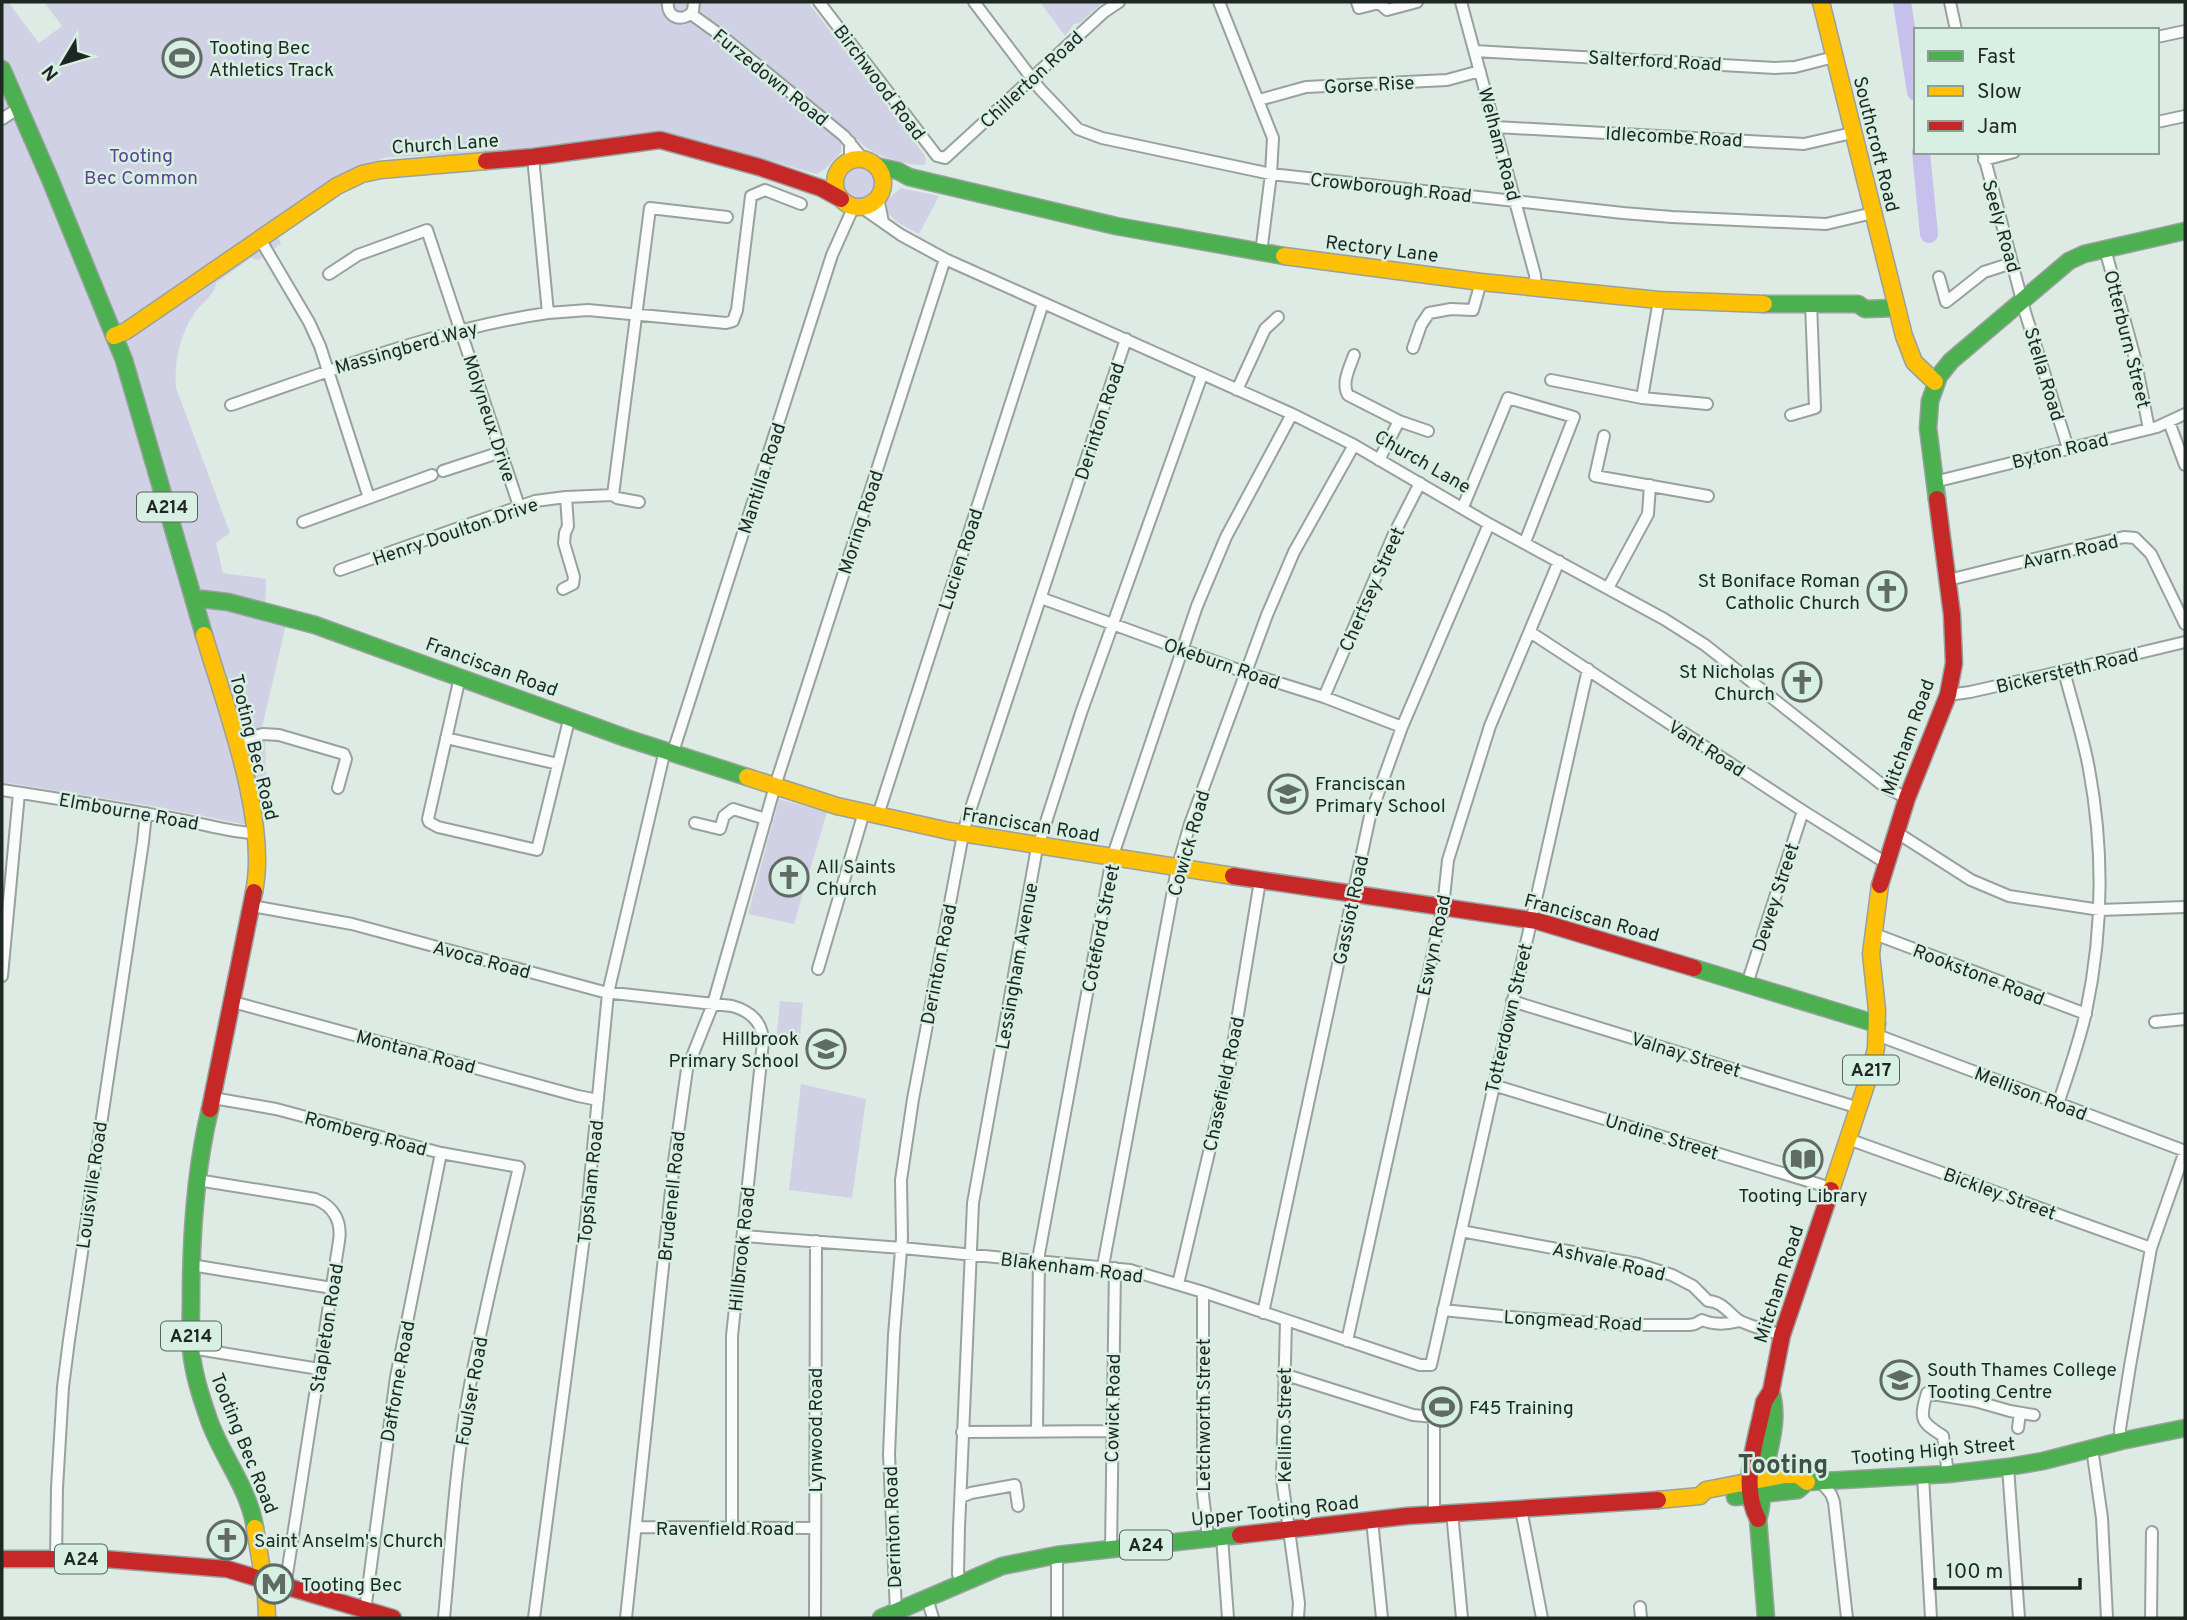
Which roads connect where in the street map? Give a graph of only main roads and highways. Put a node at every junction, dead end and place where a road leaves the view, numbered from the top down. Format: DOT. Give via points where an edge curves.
graph roads {
  1 [pos="1821,2"];
  2 [pos="2,69"];
  3 [pos="863,162"];
  4 [pos="909,177"];
  5 [pos="827,184"];
  6 [pos="880,193"];
  7 [pos="2184,235"];
  8 [pos="1894,302"];
  9 [pos="114,336"];
  10 [pos="1935,382"];
  11 [pos="194,601"];
  12 [pos="1877,1029"];
  13 [pos="2185,1428"];
  14 [pos="1756,1488"];
  15 [pos="1434,1514"];
  16 [pos="2,1559"];
  17 [pos="263,1579"];
  18 [pos="888,1615"];
  19 [pos="380,1616"];
  20 [pos="267,1618"];
  21 [pos="1766,1618"];
  1 -- 8 [label="main road, Southcroft Road"];
  2 -- 9 [label="main road, Tooting Bec Road / A214"];
  3 -- 4 [label="main road, Rectory Lane"];
  3 -- 5 [label="main road" via="840,167"];
  3 -- 6 [label="main road" via="883,179"];
  4 -- 6 [label="main road"];
  4 -- 8 [label="main road, Rectory Lane" via="1116,226 1261,253 1480,282 1659,300"];
  5 -- 6 [label="main road" via="852,204 867,206"];
  5 -- 9 [label="main road, Church Lane" via="808,185 660,140 533,158 380,170 337,186"];
  7 -- 10 [label="main road, Mitcham Road / A217" via="2105,249 2069,261 1951,361"];
  8 -- 10 [label="main road, Southcroft Road" via="1913,363"];
  9 -- 11 [label="main road, Tooting Bec Road / A214"];
  10 -- 12 [label="main road, Mitcham Road / A217" via="1928,408 1954,663 1948,695 1907,798 1878,894 1871,954"];
  11 -- 12 [label="main road, Franciscan Road" via="228,602 304,621 669,751 773,793 963,834 1530,920 1747,984"];
  11 -- 17 [label="main road, Tooting Bec Road / A214" via="253,811 257,879 202,1142 191,1265 191,1348 210,1423 254,1519"];
  12 -- 14 [label="main road, Mitcham Road / A217" via="1871,1070 1764,1402"];
  13 -- 14 [label="main road, Tooting High Street / A24" via="2008,1467 1814,1481 1798,1490"];
  14 -- 15 [label="main road, Tooting High Street / A24" via="1706,1490 1700,1496 1634,1502"];
  14 -- 21 [label="main road, A217"];
  15 -- 18 [label="main road, Upper Tooting Road / A24" via="1009,1563"];
  16 -- 17 [label="main road, A24" via="105,1559 227,1569"];
  17 -- 19 [label="main road, A24"];
  17 -- 20 [label="main road, A214"];
}
